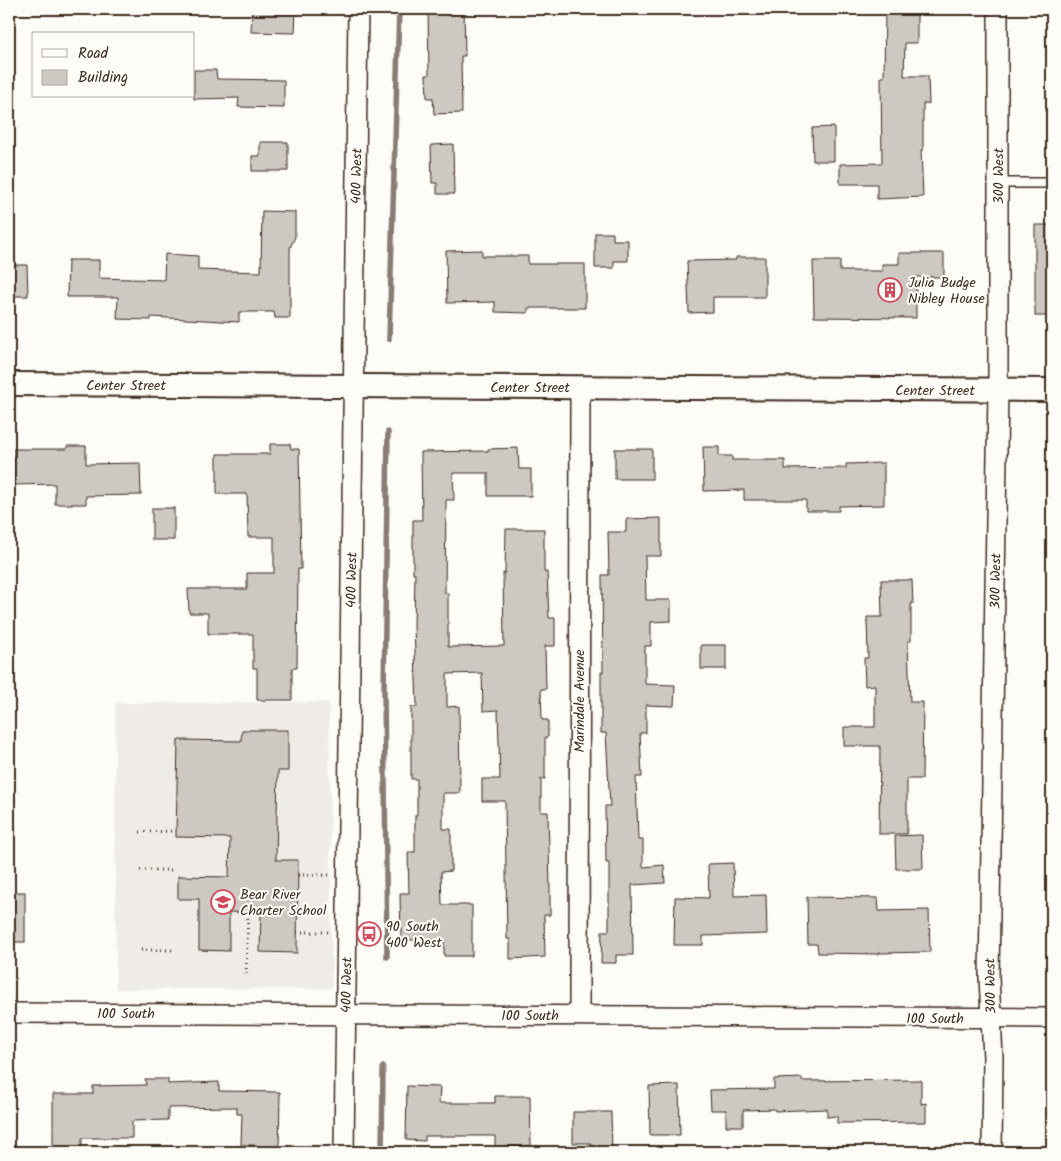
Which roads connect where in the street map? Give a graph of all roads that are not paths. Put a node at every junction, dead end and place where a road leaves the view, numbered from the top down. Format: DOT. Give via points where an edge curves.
graph roads {
  1 [pos="358,9"];
  2 [pos="998,9"];
  3 [pos="998,183"];
  4 [pos="1052,183"];
  5 [pos="9,384"];
  6 [pos="353,386"];
  7 [pos="580,387"];
  8 [pos="998,390"];
  9 [pos="1052,390"];
  10 [pos="9,1013"];
  11 [pos="346,1015"];
  12 [pos="579,1016"];
  13 [pos="990,1018"];
  14 [pos="1052,1018"];
  15 [pos="344,1152"];
  16 [pos="992,1152"];
  1 -- 6 [label="street, 400 West"];
  2 -- 3 [label="street, 300 West"];
  3 -- 4 [label="lane"];
  3 -- 8 [label="street, 300 West"];
  5 -- 6 [label="street, Center Street"];
  6 -- 7 [label="street, Center Street"];
  6 -- 11 [label="street, 400 West"];
  7 -- 8 [label="street, Center Street"];
  7 -- 12 [label="street, Marindale Avenue"];
  8 -- 9 [label="street, Center Street"];
  8 -- 13 [label="street, 300 West"];
  10 -- 11 [label="street, 100 South"];
  11 -- 12 [label="street, 100 South"];
  11 -- 15 [label="street, 400 West"];
  12 -- 13 [label="street, 100 South"];
  13 -- 14 [label="street, 100 South"];
  13 -- 16 [label="street, 300 West"];
}
